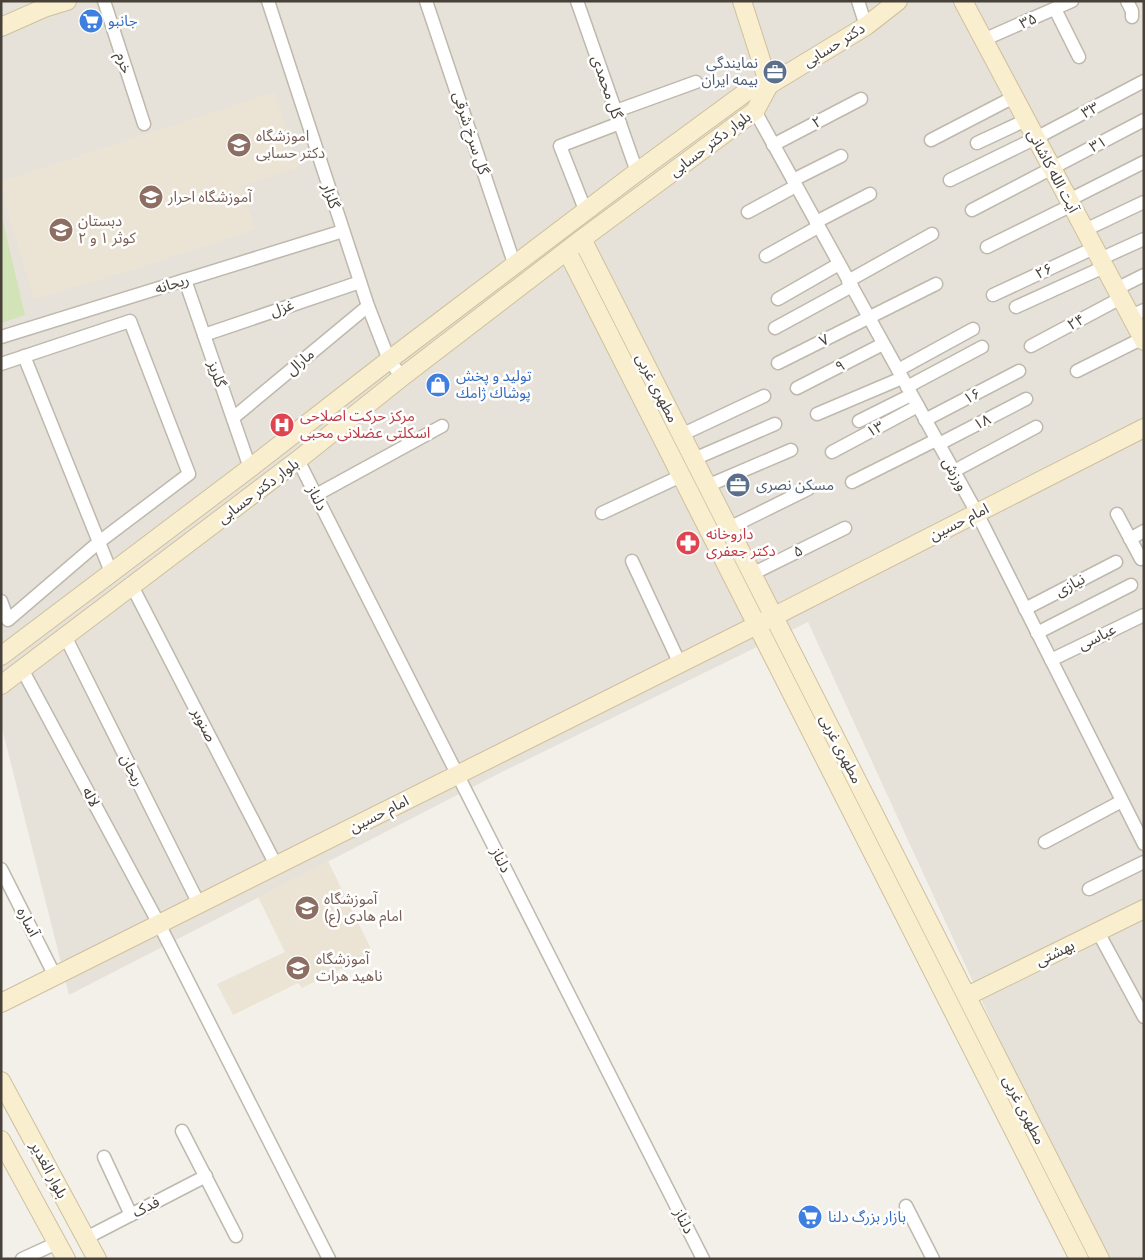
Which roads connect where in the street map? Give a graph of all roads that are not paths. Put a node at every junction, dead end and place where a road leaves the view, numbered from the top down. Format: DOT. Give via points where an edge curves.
graph roads {
  1 [pos="104,1"];
  2 [pos="268,1"];
  3 [pos="426,1"];
  4 [pos="576,1"];
  5 [pos="742,1"];
  6 [pos="858,1"];
  7 [pos="898,1"];
  8 [pos="963,1"];
  9 [pos="1072,1"];
  10 [pos="1127,1"];
  11 [pos="65,2"];
  12 [pos="42,5"];
  13 [pos="1055,9"];
  14 [pos="1132,17"];
  15 [pos="866,26"];
  16 [pos="1,27"];
  17 [pos="983,40"];
  18 [pos="1079,57"];
  19 [pos="696,82"];
  20 [pos="1144,82"];
  21 [pos="769,85"];
  22 [pos="1014,97"];
  23 [pos="861,99"];
  24 [pos="754,111"];
  25 [pos="618,117"];
  26 [pos="1026,120"];
  27 [pos="1144,120"];
  28 [pos="144,124"];
  29 [pos="1036,138"];
  30 [pos="931,140"];
  31 [pos="977,143"];
  32 [pos="773,145"];
  33 [pos="841,156"];
  34 [pos="1144,162"];
  35 [pos="1052,168"];
  36 [pos="637,172"];
  37 [pos="950,180"];
  38 [pos="794,183"];
  39 [pos="870,194"];
  40 [pos="1144,202"];
  41 [pos="1070,203"];
  42 [pos="972,210"];
  43 [pos="586,212"];
  44 [pos="748,212"];
  45 [pos="817,224"];
  46 [pos="1085,230"];
  47 [pos="343,231"];
  48 [pos="932,234"];
  49 [pos="1144,238"];
  50 [pos="582,239"];
  51 [pos="987,247"];
  52 [pos="567,251"];
  53 [pos="766,256"];
  54 [pos="1100,258"];
  55 [pos="839,264"];
  56 [pos="515,266"];
  57 [pos="1144,275"];
  58 [pos="602,278"];
  59 [pos="185,280"];
  60 [pos="360,282"];
  61 [pos="850,284"];
  62 [pos="936,284"];
  63 [pos="584,285"];
  64 [pos="1119,294"];
  65 [pos="993,295"];
  66 [pos="778,299"];
  67 [pos="368,306"];
  68 [pos="1016,307"];
  69 [pos="1137,313"];
  70 [pos="869,317"];
  71 [pos="775,328"];
  72 [pos="973,329"];
  73 [pos="204,335"];
  74 [pos="1,337"];
  75 [pos="1143,340"];
  76 [pos="883,344"];
  77 [pos="1031,346"];
  78 [pos="982,347"];
  79 [pos="24,356"];
  80 [pos="389,360"];
  81 [pos="778,363"];
  82 [pos="1,364"];
  83 [pos="1019,371"];
  84 [pos="1077,371"];
  85 [pos="402,377"];
  86 [pos="905,382"];
  87 [pos="797,388"];
  88 [pos="764,396"];
  89 [pos="1026,400"];
  90 [pos="918,406"];
  91 [pos="817,414"];
  92 [pos="233,418"];
  93 [pos="925,420"];
  94 [pos="859,421"];
  95 [pos="774,424"];
  96 [pos="442,426"];
  97 [pos="1036,428"];
  98 [pos="1144,428"];
  99 [pos="681,435"];
  100 [pos="938,442"];
  101 [pos="791,450"];
  102 [pos="832,452"];
  103 [pos="694,459"];
  104 [pos="298,460"];
  105 [pos="250,468"];
  106 [pos="954,471"];
  107 [pos="681,476"];
  108 [pos="852,482"];
  109 [pos="708,486"];
  110 [pos="808,489"];
  111 [pos="316,495"];
  112 [pos="602,513"];
  113 [pos="977,513"];
  114 [pos="1117,514"];
  115 [pos="728,528"];
  116 [pos="844,528"];
  117 [pos="1144,531"];
  118 [pos="1130,538"];
  119 [pos="99,542"];
  120 [pos="1141,559"];
  121 [pos="632,562"];
  122 [pos="1116,562"];
  123 [pos="111,572"];
  124 [pos="752,574"];
  125 [pos="1131,585"];
  126 [pos="132,586"];
  127 [pos="1,601"];
  128 [pos="1025,609"];
  129 [pos="1144,615"];
  130 [pos="774,616"];
  131 [pos="757,625"];
  132 [pos="1037,632"];
  133 [pos="65,636"];
  134 [pos="1,656"];
  135 [pos="1051,660"];
  136 [pos="680,664"];
  137 [pos="22,669"];
  138 [pos="1,685"];
  139 [pos="458,775"];
  140 [pos="1122,801"];
  141 [pos="1045,842"];
  142 [pos="1144,844"];
  143 [pos="1144,862"];
  144 [pos="276,865"];
  145 [pos="1,869"];
  146 [pos="1090,889"];
  147 [pos="199,904"];
  148 [pos="1144,909"];
  149 [pos="159,924"];
  150 [pos="1098,932"];
  151 [pos="55,976"];
  152 [pos="967,996"];
  153 [pos="1,1003"];
  154 [pos="1144,1017"];
  155 [pos="1,1081"];
  156 [pos="182,1131"];
  157 [pos="1,1140"];
  158 [pos="104,1157"];
  159 [pos="206,1176"];
  160 [pos="906,1206"];
  161 [pos="131,1215"];
  162 [pos="236,1236"];
  163 [pos="86,1238"];
  164 [pos="57,1243"];
  165 [pos="22,1259"];
  166 [pos="66,1259"];
  167 [pos="97,1259"];
  168 [pos="330,1259"];
  169 [pos="703,1259"];
  170 [pos="933,1259"];
  171 [pos="1079,1259"];
  172 [pos="1100,1259"];
  1 -- 28 [label="street, خرم"];
  2 -- 47 [label="street, گلزار"];
  3 -- 56 [label="street, گل سرخ شرقی"];
  4 -- 25 [label="street, گل محمدی"];
  5 -- 21 [label="main road"];
  6 -- 15 [label="street"];
  7 -- 15 [label="main road, دکتر حسابی"];
  8 -- 17 [label="main road, آیت الله کاشانی"];
  9 -- 13 [label="street, ۳۵"];
  10 -- 14 [label="street"];
  11 -- 12 [label="main road"];
  12 -- 16 [label="main road"];
  13 -- 17 [label="street, ۳۵"];
  13 -- 18 [label="street"];
  15 -- 21 [label="main road, دکتر حسابی"];
  17 -- 22 [label="main road, آیت الله کاشانی"];
  19 -- 25 [label="street"];
  20 -- 29 [label="street, ۳۳"];
  21 -- 24 [label="main road, بلوار دکتر حسابی"];
  21 -- 36 [label="main road, بلوار دکتر حسابی" via="746,92"];
  22 -- 26 [label="main road, آیت الله کاشانی"];
  22 -- 30 [label="street"];
  23 -- 32 [label="street, ۲"];
  24 -- 32 [label="street, ورزش"];
  24 -- 50 [label="main road, بلوار دکتر حسابی"];
  25 -- 36 [label="street, گل محمدی"];
  25 -- 43 [label="street" via="560,146"];
  26 -- 29 [label="main road, آیت الله کاشانی"];
  26 -- 31 [label="street"];
  27 -- 35 [label="street, ۳۱"];
  29 -- 35 [label="main road, آیت الله کاشانی"];
  29 -- 37 [label="street, ۳۳"];
  32 -- 38 [label="street, ورزش"];
  33 -- 38 [label="street"];
  34 -- 41 [label="street"];
  35 -- 41 [label="main road, آیت الله کاشانی"];
  35 -- 42 [label="street, ۳۱"];
  36 -- 43 [label="main road, بلوار دکتر حسابی"];
  38 -- 44 [label="street"];
  38 -- 45 [label="street, ورزش"];
  39 -- 45 [label="street"];
  40 -- 46 [label="street"];
  41 -- 46 [label="main road, آیت الله کاشانی"];
  41 -- 51 [label="street"];
  43 -- 56 [label="main road, بلوار دکتر حسابی"];
  45 -- 53 [label="street"];
  45 -- 55 [label="street, ورزش"];
  46 -- 54 [label="main road, آیت الله کاشانی"];
  47 -- 59 [label="street, ریحانه"];
  47 -- 60 [label="street, گلزار"];
  48 -- 61 [label="street"];
  49 -- 54 [label="street"];
  50 -- 52 [label="main road, بلوار دکتر حسابی"];
  50 -- 58 [label="main road, مطهری غربی"];
  52 -- 63 [label="main road, مطهری غربی"];
  52 -- 85 [label="main road, بلوار دکتر حسابی"];
  54 -- 64 [label="main road, آیت الله کاشانی"];
  54 -- 65 [label="street, ۲۶"];
  54 -- 68 [label="street"];
  55 -- 61 [label="street, ورزش"];
  55 -- 66 [label="street"];
  56 -- 80 [label="main road, بلوار دکتر حسابی"];
  57 -- 64 [label="street, ۲۴"];
  58 -- 63 [label="main road" via="593,276"];
  58 -- 99 [label="main road, مطهری غربی"];
  59 -- 73 [label="street, گلریز"];
  59 -- 74 [label="street, ریحانه"];
  60 -- 67 [label="street, گلزار"];
  60 -- 73 [label="street, غزل"];
  61 -- 70 [label="street, ورزش"];
  61 -- 71 [label="street"];
  62 -- 70 [label="street, ۷"];
  63 -- 107 [label="main road, مطهری غربی"];
  64 -- 69 [label="main road, آیت الله کاشانی"];
  64 -- 77 [label="street, ۲۴"];
  67 -- 80 [label="street, گلزار"];
  67 -- 92 [label="street, مارال"];
  69 -- 75 [label="main road, آیت الله کاشانی"];
  70 -- 76 [label="street, ورزش"];
  70 -- 81 [label="street, ۷"];
  72 -- 86 [label="street"];
  73 -- 92 [label="street, گلریز"];
  75 -- 84 [label="street"];
  76 -- 86 [label="street, ورزش"];
  76 -- 87 [label="street, ۹"];
  78 -- 86 [label="street"];
  79 -- 82 [label="street"];
  79 -- 119 [label="street"];
  79 -- 119 [label="street" via="130,321 189,474"];
  80 -- 85 [label="street, گلزار"];
  80 -- 105 [label="main road, بلوار دکتر حسابی"];
  83 -- 93 [label="street, ۱۶"];
  85 -- 104 [label="main road, بلوار دکتر حسابی"];
  86 -- 90 [label="street, ورزش"];
  86 -- 91 [label="street"];
  86 -- 94 [label="street"];
  88 -- 99 [label="street"];
  89 -- 100 [label="street, ۱۸"];
  90 -- 93 [label="street, ورزش"];
  90 -- 102 [label="street, ۱۳"];
  92 -- 105 [label="street, گلریز"];
  93 -- 100 [label="street, ورزش"];
  95 -- 103 [label="street"];
  96 -- 111 [label="street"];
  97 -- 106 [label="street"];
  98 -- 113 [label="main road, امام حسین"];
  99 -- 103 [label="main road, مطهری غربی"];
  100 -- 106 [label="street, ورزش"];
  100 -- 108 [label="street, ۱۸"];
  101 -- 109 [label="street"];
  103 -- 109 [label="main road, مطهری غربی"];
  104 -- 111 [label="street, دلناز"];
  104 -- 126 [label="main road, بلوار دکتر حسابی"];
  105 -- 123 [label="main road, بلوار دکتر حسابی"];
  106 -- 113 [label="street, ورزش"];
  107 -- 112 [label="street"];
  107 -- 131 [label="main road, مطهری غربی"];
  109 -- 115 [label="main road, مطهری غربی"];
  110 -- 115 [label="street"];
  111 -- 139 [label="street, دلناز"];
  113 -- 128 [label="street, ورزش"];
  113 -- 130 [label="main road, امام حسین"];
  114 -- 118 [label="street"];
  115 -- 124 [label="main road, مطهری غربی"];
  116 -- 124 [label="street, ۵"];
  117 -- 118 [label="street"];
  118 -- 120 [label="street"];
  119 -- 123 [label="street"];
  119 -- 127 [label="street" via="8,620"];
  121 -- 136 [label="street"];
  122 -- 128 [label="street, نیازی"];
  123 -- 134 [label="main road, بلوار دکتر حسابی"];
  124 -- 130 [label="main road, مطهری غربی"];
  125 -- 132 [label="street"];
  126 -- 133 [label="main road, بلوار دکتر حسابی"];
  126 -- 144 [label="street, صنوبر"];
  128 -- 132 [label="street, ورزش"];
  129 -- 135 [label="street, عباسی"];
  130 -- 131 [label="main road, امام حسین"];
  130 -- 152 [label="main road, مطهری غربی"];
  131 -- 136 [label="main road, امام حسین"];
  131 -- 171 [label="main road, مطهری غربی"];
  132 -- 135 [label="street, ورزش"];
  133 -- 137 [label="main road, بلوار دکتر حسابی"];
  133 -- 147 [label="street, ریحان"];
  135 -- 140 [label="street, ورزش"];
  136 -- 139 [label="main road, امام حسین"];
  137 -- 138 [label="main road, بلوار دکتر حسابی"];
  137 -- 149 [label="street, لاله"];
  139 -- 144 [label="main road, امام حسین"];
  139 -- 169 [label="street, دلناز"];
  140 -- 141 [label="street"];
  140 -- 142 [label="street, ورزش"];
  143 -- 146 [label="street"];
  144 -- 147 [label="main road, امام حسین"];
  145 -- 151 [label="street, آساره"];
  147 -- 149 [label="main road, امام حسین"];
  148 -- 150 [label="main road, بهشتی"];
  149 -- 151 [label="main road, امام حسین"];
  149 -- 168 [label="street, لاله"];
  150 -- 152 [label="main road, بهشتی"];
  150 -- 154 [label="street"];
  151 -- 153 [label="main road, امام حسین"];
  152 -- 172 [label="main road, مطهری غربی"];
  155 -- 163 [label="main road, بلوار الغدیر"];
  156 -- 159 [label="street"];
  157 -- 164 [label="main road, بلوار الغدیر"];
  158 -- 161 [label="street"];
  159 -- 161 [label="street, فدک"];
  159 -- 162 [label="street"];
  160 -- 170 [label="street"];
  161 -- 163 [label="street, فدک"];
  163 -- 167 [label="main road, بلوار الغدیر"];
  164 -- 165 [label="street"];
  164 -- 166 [label="main road, بلوار الغدیر"];
}
